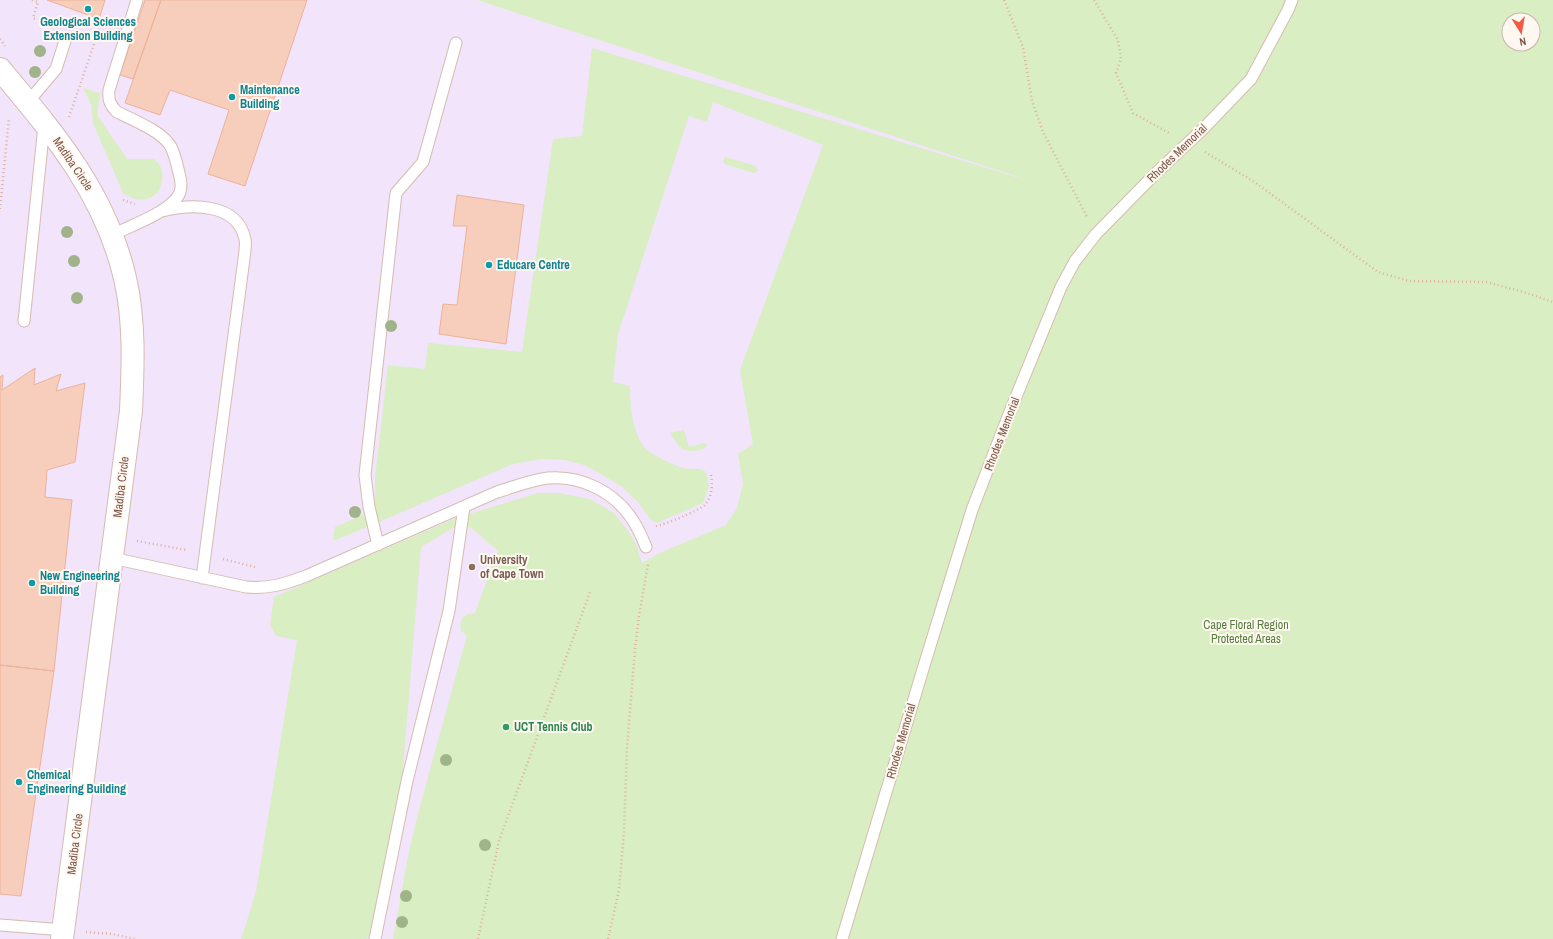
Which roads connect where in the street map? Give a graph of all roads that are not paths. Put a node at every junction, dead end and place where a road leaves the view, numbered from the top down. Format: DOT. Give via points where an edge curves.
graph roads {
  1 [pos="137,0"];
  2 [pos="1292,0"];
  3 [pos="65,41"];
  4 [pos="456,44"];
  5 [pos="0,69"];
  6 [pos="28,102"];
  7 [pos="44,122"];
  8 [pos="162,211"];
  9 [pos="112,235"];
  10 [pos="24,321"];
  11 [pos="464,507"];
  12 [pos="378,545"];
  13 [pos="646,547"];
  14 [pos="112,558"];
  15 [pos="202,578"];
  16 [pos="0,925"];
  17 [pos="70,933"];
  18 [pos="375,939"];
  19 [pos="842,939"];
  1 -- 8 [label="lane" via="108,98 117,112 164,138 170,146 182,184 175,201"];
  2 -- 19 [label="lane, Rhodes Memorial" via="1251,78 1096,234 1075,261 1061,287 972,510"];
  3 -- 6 [label="lane" via="56,69"];
  4 -- 12 [label="lane" via="423,162 396,193 365,475"];
  5 -- 6 [label="street, Madiba Circle"];
  6 -- 7 [label="street, Madiba Circle"];
  7 -- 9 [label="street, Madiba Circle" via="80,172 97,201"];
  7 -- 10 [label="lane"];
  8 -- 9 [label="lane"];
  8 -- 15 [label="lane" via="192,206 211,208 227,214 239,224 245,238"];
  9 -- 14 [label="street, Madiba Circle" via="125,279 132,322 133,367 131,411"];
  11 -- 12 [label="lane"];
  11 -- 13 [label="lane" via="497,492 529,482 549,478 581,481 598,488 622,506 633,519"];
  11 -- 18 [label="lane" via="449,611 407,781"];
  12 -- 15 [label="lane" via="282,585 246,587"];
  14 -- 15 [label="lane"];
  14 -- 17 [label="street, Madiba Circle"];
  16 -- 17 [label="lane"];
}
